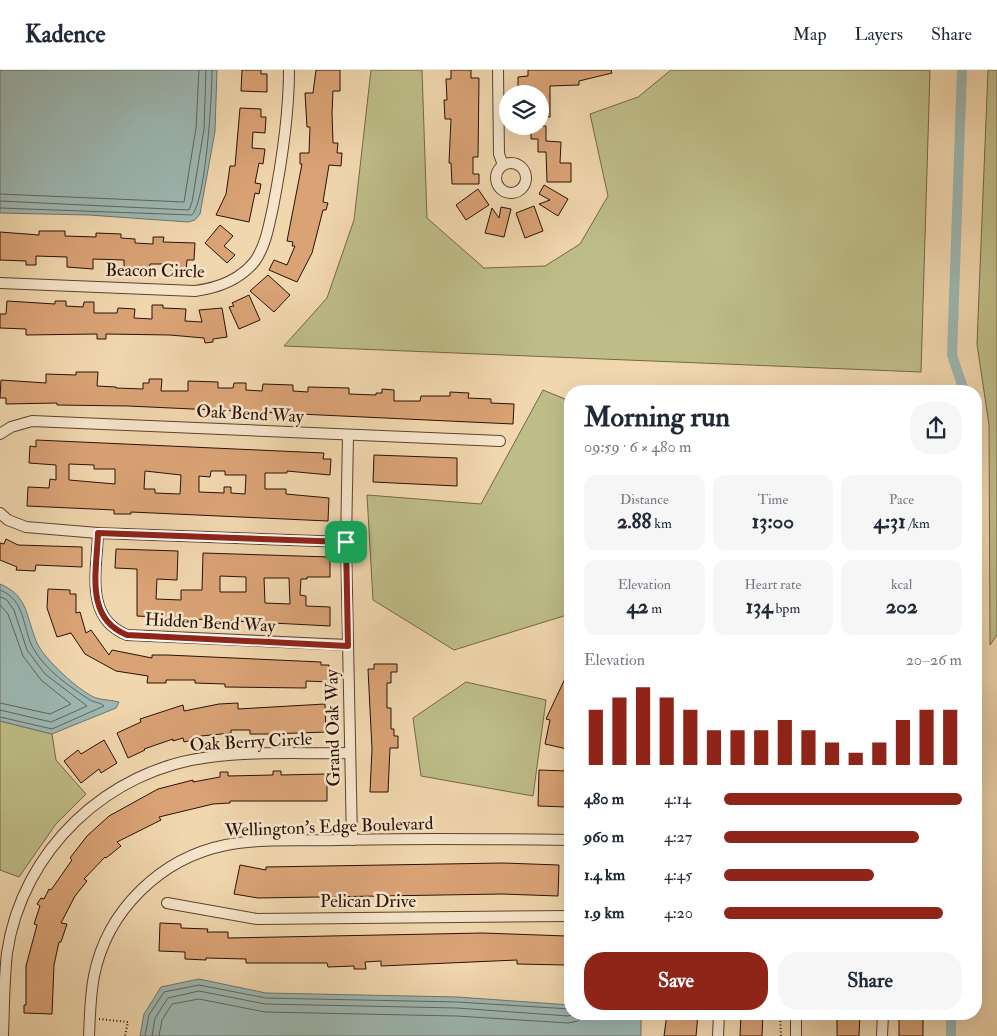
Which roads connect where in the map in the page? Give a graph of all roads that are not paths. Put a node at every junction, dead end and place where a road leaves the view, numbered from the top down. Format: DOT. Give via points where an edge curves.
graph roads {
  1 [pos="289,70"];
  2 [pos="498,70"];
  3 [pos="503,165"];
  4 [pos="0,283"];
  5 [pos="1,433"];
  6 [pos="348,435"];
  7 [pos="500,441"];
  8 [pos="0,513"];
  9 [pos="98,533"];
  10 [pos="346,542"];
  11 [pos="348,646"];
  12 [pos="350,754"];
  13 [pos="352,840"];
  14 [pos="564,840"];
  15 [pos="167,903"];
  16 [pos="564,916"];
  17 [pos="719,1020"];
  18 [pos="796,1020"];
  19 [pos="883,1020"];
  20 [pos="3,1036"];
  21 [pos="89,1036"];
  22 [pos="718,1036"];
  23 [pos="796,1036"];
  24 [pos="882,1036"];
  1 -- 4 [label="street, Beacon Circle" via="282,164 266,235 255,260 245,271 220,286 195,291"];
  2 -- 3 [label="street" via="499,154"];
  5 -- 6 [label="street, Oak Bend Way" via="16,424 32,421"];
  6 -- 7 [label="street, Oak Bend Way"];
  6 -- 10 [label="street, Grand Oak Way"];
  8 -- 9 [label="street" via="26,527"];
  9 -- 10 [label="street"];
  9 -- 11 [label="street, Hidden Bend Way" via="96,600 103,618 117,631 127,635"];
  10 -- 11 [label="street, Grand Oak Way"];
  11 -- 12 [label="street, Grand Oak Way"];
  12 -- 13 [label="street, Grand Oak Way"];
  12 -- 20 [label="street, Oak Berry Circle" via="231,755 186,761 143,775 84,812 44,858 22,902 7,953"];
  13 -- 14 [label="street, Wellington's Edge Boulevard"];
  13 -- 21 [label="street, Wellington's Edge Boulevard" via="225,845 189,857 156,876 129,902 107,936 94,975"];
  15 -- 16 [label="street, Pelican Drive" via="257,918"];
  17 -- 22 [label="street"];
  18 -- 23 [label="street"];
  19 -- 24 [label="street"];
}
